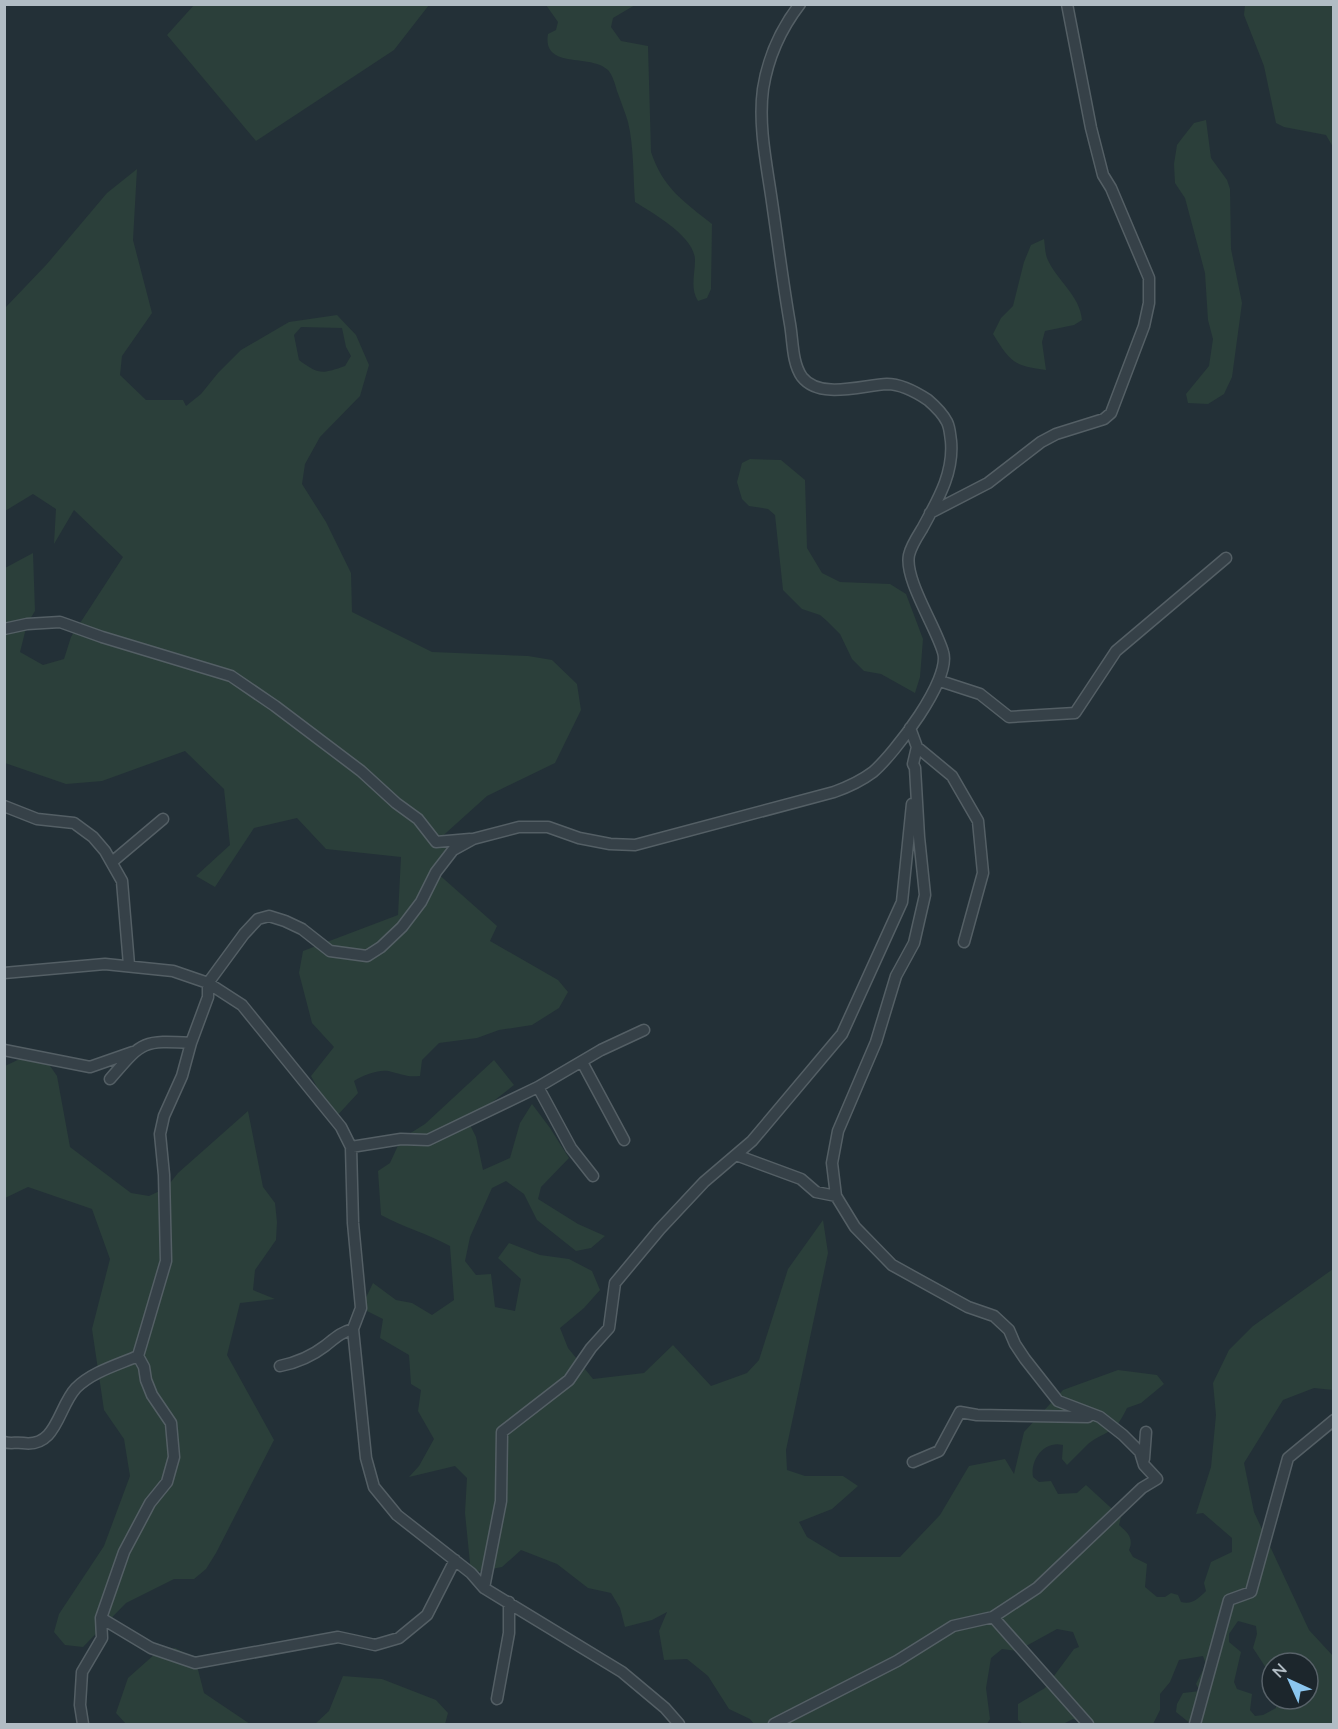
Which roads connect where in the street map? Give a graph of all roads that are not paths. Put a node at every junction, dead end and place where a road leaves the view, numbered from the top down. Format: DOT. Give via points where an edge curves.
graph roads {
  1 [pos="800,4"];
  2 [pos="1067,4"];
  3 [pos="930,513"];
  4 [pos="1226,558"];
  5 [pos="4,629"];
  6 [pos="940,681"];
  7 [pos="910,729"];
  8 [pos="917,747"];
  9 [pos="915,768"];
  10 [pos="4,806"];
  11 [pos="163,819"];
  12 [pos="473,839"];
  13 [pos="112,862"];
  14 [pos="964,942"];
  15 [pos="129,965"];
  16 [pos="4,973"];
  17 [pos="208,983"];
  18 [pos="644,1030"];
  19 [pos="191,1043"];
  20 [pos="4,1050"];
  21 [pos="133,1052"];
  22 [pos="582,1062"];
  23 [pos="110,1079"];
  24 [pos="538,1087"];
  25 [pos="624,1140"];
  26 [pos="351,1147"];
  27 [pos="736,1155"];
  28 [pos="593,1176"];
  29 [pos="836,1196"];
  30 [pos="353,1329"];
  31 [pos="138,1356"];
  32 [pos="280,1366"];
  33 [pos="1100,1417"];
  34 [pos="1334,1420"];
  35 [pos="1146,1432"];
  36 [pos="4,1442"];
  37 [pos="913,1462"];
  38 [pos="1144,1465"];
  39 [pos="455,1560"];
  40 [pos="484,1588"];
  41 [pos="509,1602"];
  42 [pos="993,1617"];
  43 [pos="101,1618"];
  44 [pos="497,1700"];
  45 [pos="83,1725"];
  46 [pos="679,1725"];
  47 [pos="774,1725"];
  48 [pos="1088,1725"];
  49 [pos="1195,1725"];
  1 -- 3 [label="street" via="773,47 763,91 762,119 780,267 798,370 810,384 830,390 898,386 920,394 941,412 948,424 952,461"];
  2 -- 3 [label="street" via="1103,175 1149,278 1144,326 1111,413 1048,438 988,483"];
  3 -- 6 [label="street" via="909,552 908,566 944,652"];
  4 -- 6 [label="street" via="1116,651 1075,713 1009,717 980,694"];
  5 -- 12 [label="street" via="60,622 231,676 361,771 418,819 436,842"];
  6 -- 7 [label="street"];
  7 -- 8 [label="street"];
  7 -- 12 [label="street" via="883,762 852,785 676,835 635,844 610,844 548,827 519,826"];
  8 -- 9 [label="street"];
  8 -- 14 [label="street" via="952,776 978,821 983,873"];
  9 -- 27 [label="street" via="902,902 842,1034"];
  9 -- 29 [label="street" via="925,895 914,943 896,976 876,1042 838,1131 832,1163"];
  10 -- 13 [label="street" via="37,819 74,823 93,837"];
  11 -- 13 [label="street"];
  12 -- 17 [label="street" via="453,850 402,927 367,956 330,951 302,929 269,916 258,919 244,934"];
  13 -- 15 [label="street" via="122,881"];
  15 -- 16 [label="street"];
  15 -- 17 [label="street" via="173,971"];
  17 -- 19 [label="street" via="208,997"];
  17 -- 26 [label="street" via="242,1005 341,1127"];
  18 -- 22 [label="street"];
  19 -- 21 [label="street" via="146,1043"];
  19 -- 31 [label="street" via="183,1076 160,1134 166,1261"];
  20 -- 21 [label="street" via="90,1067"];
  21 -- 23 [label="street"];
  22 -- 24 [label="street"];
  22 -- 25 [label="street"];
  24 -- 26 [label="street" via="428,1140 401,1139"];
  24 -- 28 [label="street" via="571,1149"];
  26 -- 30 [label="street" via="361,1308"];
  27 -- 29 [label="street" via="801,1179 816,1192"];
  27 -- 40 [label="street" via="704,1182 615,1283 609,1328 569,1380 502,1432 501,1502"];
  29 -- 33 [label="street" via="855,1227 892,1265 968,1307 994,1316 1009,1330 1025,1359 1058,1401"];
  30 -- 32 [label="street" via="296,1362"];
  30 -- 39 [label="street" via="366,1458 374,1487 397,1515"];
  31 -- 36 [label="street" via="99,1373 74,1390 42,1441 31,1445"];
  31 -- 43 [label="street" via="152,1395 171,1423 174,1457 167,1482 150,1503 124,1552"];
  33 -- 37 [label="street" via="960,1412 939,1451"];
  33 -- 38 [label="street" via="1140,1452"];
  34 -- 49 [label="street" via="1288,1458 1251,1592 1229,1600"];
  35 -- 38 [label="street"];
  38 -- 42 [label="street" via="1157,1479 1142,1488 1037,1588"];
  39 -- 40 [label="street"];
  39 -- 43 [label="street" via="427,1615 399,1638 375,1645 338,1637 195,1663 151,1648"];
  40 -- 41 [label="street"];
  41 -- 44 [label="street" via="509,1633"];
  41 -- 46 [label="street" via="622,1672"];
  42 -- 47 [label="street" via="953,1626 897,1661"];
  42 -- 48 [label="street"];
  43 -- 45 [label="street" via="102,1638 82,1672"];
}
